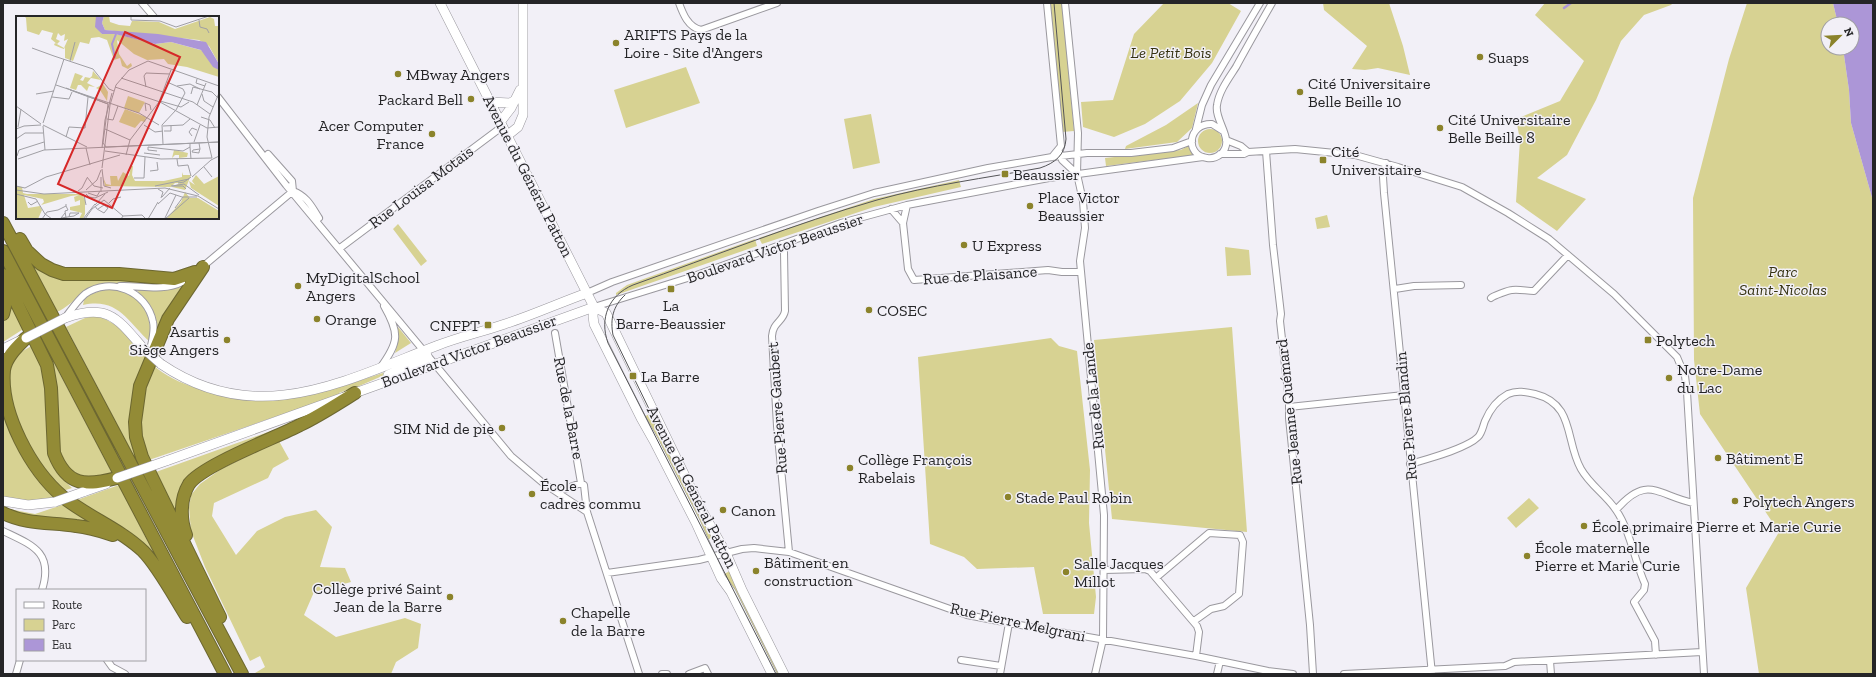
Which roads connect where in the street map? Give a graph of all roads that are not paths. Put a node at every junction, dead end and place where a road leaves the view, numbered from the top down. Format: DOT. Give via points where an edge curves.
graph roads {
  1 [pos="142,3"];
  2 [pos="440,3"];
  3 [pos="523,3"];
  4 [pos="680,3"];
  5 [pos="777,3"];
  6 [pos="1047,3"];
  7 [pos="1065,3"];
  8 [pos="1260,3"];
  9 [pos="1272,3"];
  10 [pos="153,16"];
  11 [pos="522,85"];
  12 [pos="219,98"];
  13 [pos="517,99"];
  14 [pos="491,102"];
  15 [pos="511,108"];
  16 [pos="523,114"];
  17 [pos="502,124"];
  18 [pos="1196,129"];
  19 [pos="1223,131"];
  20 [pos="508,135"];
  21 [pos="1226,140"];
  22 [pos="1192,141"];
  23 [pos="1061,146"];
  24 [pos="1266,151"];
  25 [pos="1248,152"];
  26 [pos="1079,154"];
  27 [pos="1220,154"];
  28 [pos="1060,156"];
  29 [pos="1052,157"];
  30 [pos="1203,157"];
  31 [pos="1386,163"];
  32 [pos="1077,174"];
  33 [pos="293,191"];
  34 [pos="907,205"];
  35 [pos="891,209"];
  36 [pos="3,219"];
  37 [pos="3,223"];
  38 [pos="903,223"];
  39 [pos="782,244"];
  40 [pos="340,248"];
  41 [pos="3,251"];
  42 [pos="1568,255"];
  43 [pos="199,270"];
  44 [pos="1081,272"];
  45 [pos="3,275"];
  46 [pos="1461,285"];
  47 [pos="120,286"];
  48 [pos="1395,289"];
  49 [pos="3,290"];
  50 [pos="587,293"];
  51 [pos="377,294"];
  52 [pos="1491,298"];
  53 [pos="594,307"];
  54 [pos="3,314"];
  55 [pos="65,318"];
  56 [pos="555,333"];
  57 [pos="26,338"];
  58 [pos="3,349"];
  59 [pos="425,350"];
  60 [pos="436,364"];
  61 [pos="378,369"];
  62 [pos="140,386"];
  63 [pos="358,391"];
  64 [pos="1404,395"];
  65 [pos="1289,407"];
  66 [pos="1410,464"];
  67 [pos="117,478"];
  68 [pos="104,483"];
  69 [pos="581,483"];
  70 [pos="558,493"];
  71 [pos="3,501"];
  72 [pos="1693,503"];
  73 [pos="1616,510"];
  74 [pos="587,512"];
  75 [pos="3,513"];
  76 [pos="3,532"];
  77 [pos="134,544"];
  78 [pos="789,552"];
  79 [pos="726,553"];
  80 [pos="711,557"];
  81 [pos="1104,570"];
  82 [pos="607,572"];
  83 [pos="200,573"];
  84 [pos="1157,577"];
  85 [pos="42,589"];
  86 [pos="1194,621"];
  87 [pos="1009,624"];
  88 [pos="1103,639"];
  89 [pos="1702,652"];
  90 [pos="1656,655"];
  91 [pos="1196,656"];
  92 [pos="962,660"];
  93 [pos="20,661"];
  94 [pos="108,661"];
  95 [pos="1220,661"];
  96 [pos="1550,661"];
  97 [pos="1001,666"];
  98 [pos="223,669"];
  99 [pos="1431,672"];
  100 [pos="16,674"];
  101 [pos="125,674"];
  102 [pos="242,674"];
  103 [pos="247,674"];
  104 [pos="639,674"];
  105 [pos="662,674"];
  106 [pos="667,674"];
  107 [pos="689,674"];
  108 [pos="708,674"];
  109 [pos="772,674"];
  110 [pos="784,674"];
  111 [pos="1000,674"];
  112 [pos="1095,674"];
  113 [pos="1217,674"];
  114 [pos="1293,674"];
  115 [pos="1313,674"];
  116 [pos="1344,674"];
  117 [pos="1551,674"];
  118 [pos="1704,674"];
  1 -- 10 [label="street"];
  2 -- 14 [label="street, Avenue du Général Patton"];
  3 -- 11 [label="street"];
  4 -- 5 [label="street" via="687,20 695,28 705,29"];
  6 -- 23 [label="street"];
  7 -- 26 [label="street, Rue de la Lande"];
  8 -- 18 [label="street" via="1207,94"];
  9 -- 19 [label="street" via="1216,105"];
  11 -- 13 [label="street"];
  11 -- 16 [label="street"];
  12 -- 33 [label="street" via="287,175 292,182"];
  13 -- 14 [label="street" via="504,103"];
  13 -- 15 [label="street"];
  14 -- 17 [label="street, Avenue du Général Patton"];
  15 -- 16 [label="street"];
  15 -- 17 [label="street"];
  16 -- 20 [label="street" via="518,127"];
  17 -- 20 [label="street, Avenue du Général Patton"];
  17 -- 40 [label="street, Rue Louisa Motais"];
  18 -- 19 [label="street" via="1203,124 1212,124"];
  18 -- 22 [label="street"];
  19 -- 21 [label="street"];
  20 -- 50 [label="street, Avenue du Général Patton"];
  21 -- 25 [label="street"];
  21 -- 27 [label="street"];
  22 -- 26 [label="street, Boulevard Victor Beaussier" via="1173,148 1131,153"];
  22 -- 30 [label="street" via="1195,151"];
  23 -- 28 [label="street"];
  23 -- 29 [label="street"];
  24 -- 25 [label="street"];
  24 -- 31 [label="street" via="1323,151 1355,155"];
  24 -- 65 [label="street, Rue Jeanne Quémard"];
  25 -- 27 [label="street"];
  26 -- 28 [label="street, Boulevard Victor Beaussier"];
  26 -- 32 [label="street, Rue de la Lande"];
  27 -- 30 [label="street" via="1210,158"];
  28 -- 29 [label="street, Boulevard Victor Beaussier"];
  28 -- 32 [label="street"];
  29 -- 50 [label="street, Boulevard Victor Beaussier" via="874,193 818,210"];
  30 -- 32 [label="street, Boulevard Victor Beaussier"];
  31 -- 42 [label="street" via="1462,187 1549,239"];
  31 -- 48 [label="street, Rue Pierre Blandin" via="1383,177 1384,193"];
  32 -- 34 [label="street, Boulevard Victor Beaussier"];
  32 -- 44 [label="street, Rue de la Lande" via="1085,228"];
  33 -- 40 [label="street"];
  33 -- 43 [label="street"];
  34 -- 35 [label="street, Boulevard Victor Beaussier"];
  34 -- 38 [label="street, Rue de Plaisance"];
  35 -- 38 [label="street"];
  35 -- 39 [label="street, Boulevard Victor Beaussier"];
  36 -- 43 [label="highway" via="15,231 27,252 52,270 76,275 119,274 174,279"];
  37 -- 102 [label="highway"];
  38 -- 44 [label="street, Rue de Plaisance" via="908,269 914,280 1048,270"];
  39 -- 53 [label="street, Boulevard Victor Beaussier" via="691,277"];
  39 -- 78 [label="street, Rue Pierre Gaubert" via="785,314 774,326 772,336 777,426"];
  40 -- 51 [label="street"];
  41 -- 98 [label="highway"];
  42 -- 52 [label="street" via="1534,291 1511,290"];
  42 -- 72 [label="street" via="1630,309 1676,357 1685,376"];
  43 -- 47 [label="street" via="188,279 170,286"];
  43 -- 62 [label="highway" via="168,320"];
  44 -- 81 [label="street, Rue de la Lande" via="1104,515"];
  45 -- 68 [label="highway" via="46,365 51,388 54,453 58,463 63,472 79,482"];
  46 -- 48 [label="street"];
  47 -- 55 [label="street" via="108,286 91,291 79,300"];
  47 -- 62 [label="street" via="130,291 148,308 153,322 151,345"];
  48 -- 64 [label="street, Rue Pierre Blandin"];
  49 -- 54 [label="highway"];
  50 -- 53 [label="street, Avenue du Général Patton"];
  50 -- 59 [label="street, Boulevard Victor Beaussier" via="531,315"];
  51 -- 59 [label="street"];
  51 -- 61 [label="street" via="394,324 395,332 394,347"];
  53 -- 60 [label="street, Boulevard Victor Beaussier"];
  53 -- 79 [label="street, Avenue du Général Patton" via="606,313 701,509"];
  53 -- 80 [label="street, Avenue du Général Patton" via="594,324"];
  55 -- 57 [label="street, Boulevard Victor Beaussier, bridge"];
  55 -- 61 [label="street, Boulevard Victor Beaussier, bridge" via="90,312 108,314 122,324 161,364 182,378 221,392 264,396 305,392 334,386"];
  56 -- 69 [label="street, Rue de la Barre"];
  57 -- 58 [label="street, Boulevard Victor Beaussier"];
  57 -- 77 [label="highway" via="7,361 3,387 8,411 26,453 41,474 63,497"];
  59 -- 60 [label="street"];
  59 -- 61 [label="street, Boulevard Victor Beaussier"];
  59 -- 63 [label="street, Boulevard Victor Beaussier" via="425,359"];
  60 -- 63 [label="street, Boulevard Victor Beaussier"];
  60 -- 70 [label="street" via="511,456"];
  62 -- 83 [label="highway" via="135,422 142,457"];
  63 -- 67 [label="street, Boulevard Victor Beaussier, bridge"];
  63 -- 83 [label="highway" via="300,425 202,472 190,484 183,498 183,527"];
  64 -- 65 [label="street"];
  64 -- 66 [label="street, Rue Pierre Blandin"];
  65 -- 115 [label="street, Rue Jeanne Quémard"];
  66 -- 73 [label="street" via="1472,441 1482,431 1494,403 1510,393 1530,393 1543,396 1557,407 1568,427 1573,451 1580,467 1588,480"];
  66 -- 99 [label="street, Rue Pierre Blandin"];
  67 -- 68 [label="highway"];
  68 -- 71 [label="street, bridge" via="55,502 28,505"];
  69 -- 70 [label="street, Rue de la Barre"];
  69 -- 74 [label="street, Rue de la Barre" via="584,486"];
  70 -- 74 [label="street"];
  72 -- 73 [label="street" via="1650,489 1635,493"];
  72 -- 89 [label="street"];
  73 -- 90 [label="street" via="1645,584 1644,590 1634,602 1656,641"];
  74 -- 82 [label="street, Rue de la Barre"];
  75 -- 77 [label="highway" via="32,523 95,529"];
  76 -- 85 [label="street" via="28,542 41,554 46,572"];
  77 -- 98 [label="highway" via="153,564 212,659"];
  78 -- 79 [label="street, Rue Pierre Melgrani" via="754,548"];
  78 -- 87 [label="street, Rue Pierre Melgrani" via="967,615"];
  79 -- 80 [label="street, Rue Pierre Melgrani"];
  79 -- 110 [label="street, Avenue du Général Patton"];
  80 -- 82 [label="street, Rue Pierre Melgrani"];
  80 -- 109 [label="street, Avenue du Général Patton"];
  81 -- 84 [label="street" via="1146,569"];
  81 -- 88 [label="street, Rue de la Lande"];
  82 -- 104 [label="street, Rue de la Barre"];
  83 -- 103 [label="highway"];
  84 -- 86 [label="street"];
  84 -- 86 [label="street" via="1209,533 1240,535 1243,542 1239,594 1224,606 1211,609"];
  86 -- 91 [label="street" via="1199,632"];
  87 -- 88 [label="street, Rue Pierre Melgrani"];
  87 -- 97 [label="street"];
  88 -- 91 [label="street, Rue Pierre Melgrani"];
  88 -- 112 [label="street, Rue de la Lande"];
  89 -- 90 [label="street"];
  89 -- 118 [label="street"];
  90 -- 96 [label="street"];
  91 -- 95 [label="street, Rue Pierre Melgrani"];
  92 -- 97 [label="street"];
  93 -- 100 [label="street"];
  94 -- 101 [label="street" via="114,669"];
  95 -- 113 [label="street"];
  95 -- 114 [label="street, Rue Pierre Melgrani"];
  96 -- 99 [label="street" via="1514,662 1505,666"];
  96 -- 117 [label="street"];
  97 -- 111 [label="street"];
  99 -- 116 [label="street"];
  105 -- 106 [label="street"];
  107 -- 108 [label="street" via="705,668"];
}
